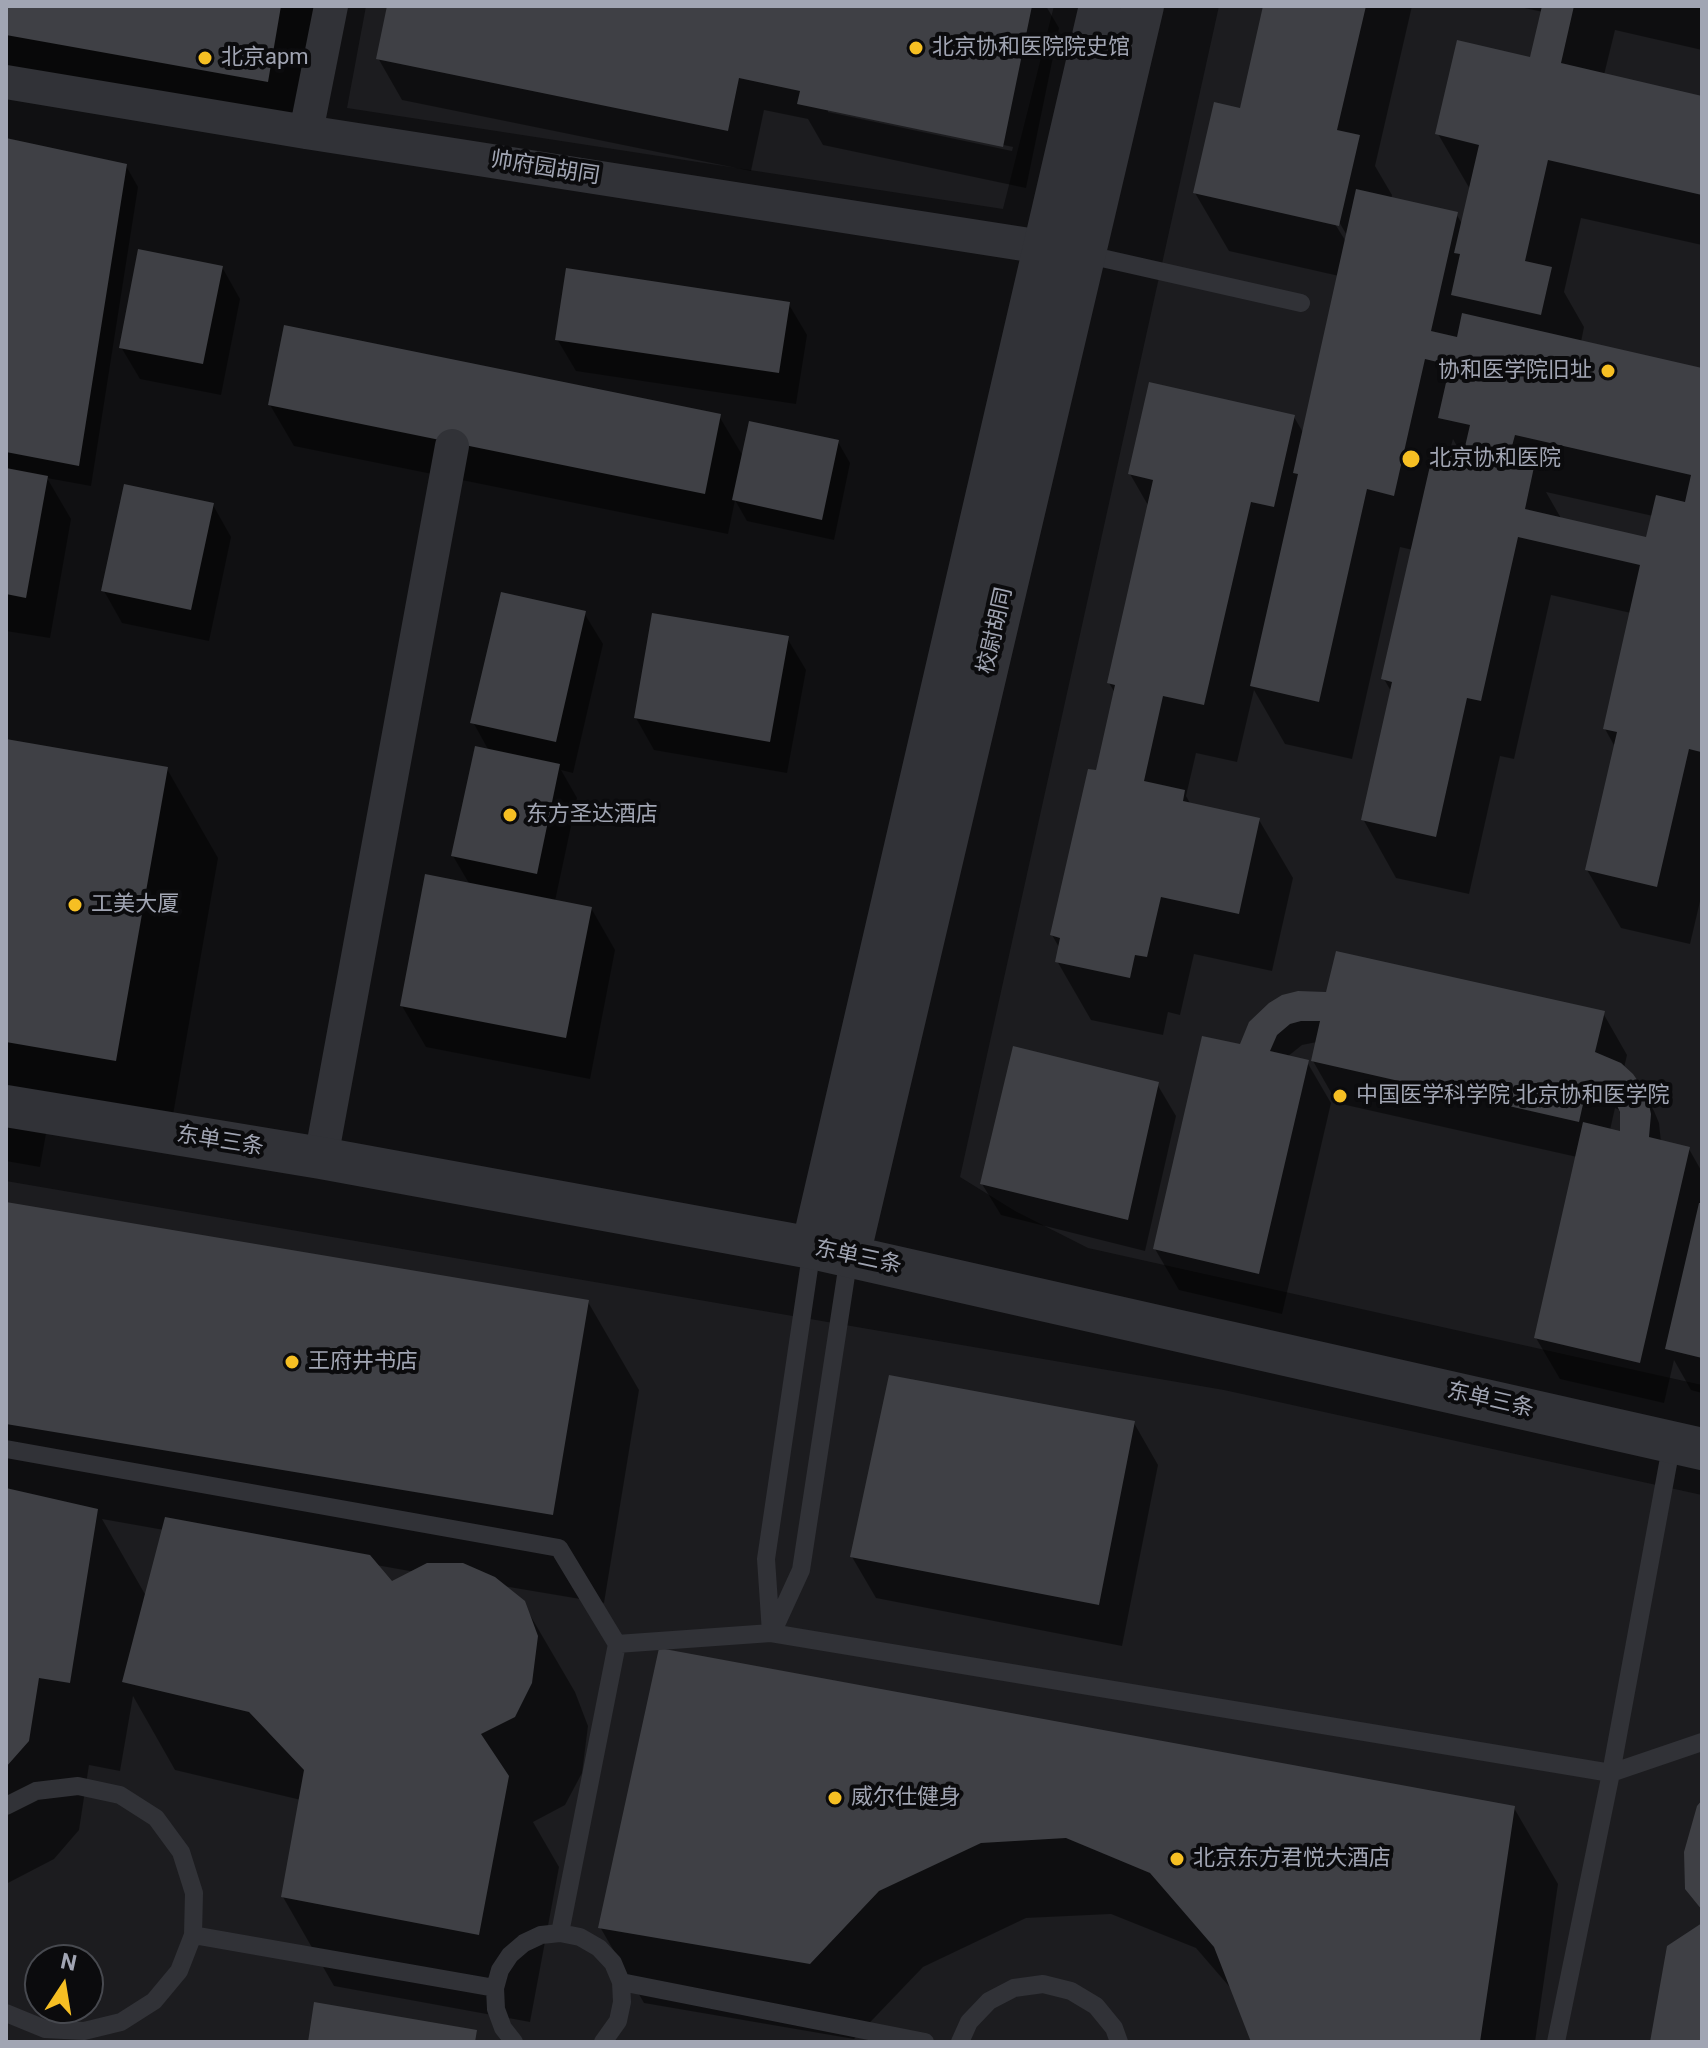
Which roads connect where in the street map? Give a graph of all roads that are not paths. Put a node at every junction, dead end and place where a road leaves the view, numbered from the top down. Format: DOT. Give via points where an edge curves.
graph roads {
  1 [pos="331,6"];
  2 [pos="1100,6"];
  3 [pos="1143,6"];
  4 [pos="6,82"];
  5 [pos="306,132"];
  6 [pos="1043,246"];
  7 [pos="1084,254"];
  8 [pos="1301,303"];
  9 [pos="452,446"];
  10 [pos="6,1106"];
  11 [pos="321,1158"];
  12 [pos="831,1252"];
  13 [pos="1687,1445"];
  14 [pos="6,1449"];
  15 [pos="771,1633"];
  16 [pos="617,1644"];
  17 [pos="1702,1742"];
  18 [pos="1611,1773"];
  19 [pos="6,1806"];
  20 [pos="560,1933"];
  21 [pos="193,1935"];
  22 [pos="621,1982"];
  23 [pos="495,1988"];
  24 [pos="6,2013"];
  25 [pos="514,2042"];
  26 [pos="603,2042"];
  27 [pos="925,2042"];
  28 [pos="960,2042"];
  29 [pos="1119,2042"];
  30 [pos="1556,2042"];
  1 -- 5 [label="street"];
  2 -- 6 [label="street, 校尉胡同"];
  3 -- 7 [label="street, 校尉胡同"];
  4 -- 5 [label="street, 帅府园胡同"];
  5 -- 6 [label="street, 帅府园胡同"];
  6 -- 7 [label="street, 帅府园胡同"];
  6 -- 12 [label="street, 校尉胡同"];
  7 -- 8 [label="lane"];
  7 -- 12 [label="street, 校尉胡同"];
  9 -- 11 [label="street"];
  10 -- 11 [label="street, 东单三条"];
  11 -- 12 [label="street, 东单三条"];
  12 -- 13 [label="street, 东单三条"];
  12 -- 15 [label="lane" via="766,1559"];
  12 -- 15 [label="lane" via="801,1570"];
  13 -- 18 [label="lane"];
  14 -- 16 [label="lane" via="559,1548"];
  15 -- 16 [label="lane"];
  15 -- 18 [label="lane"];
  16 -- 20 [label="lane"];
  17 -- 18 [label="lane"];
  18 -- 30 [label="lane"];
  19 -- 21 [label="lane" via="36,1791 78,1786 120,1795 156,1818 181,1852 194,1893"];
  20 -- 22 [label="lane" via="599,1948"];
  20 -- 23 [label="lane" via="524,1943 500,1970"];
  21 -- 23 [label="lane"];
  21 -- 24 [label="lane" via="179,1971 154,2001 121,2022 84,2031 45,2029"];
  22 -- 26 [label="lane" via="618,2021"];
  22 -- 27 [label="lane"];
  23 -- 25 [label="lane" via="496,2009"];
  28 -- 29 [label="lane" via="969,2022 989,2001 1014,1988 1043,1984 1071,1991 1096,2006"];
}
